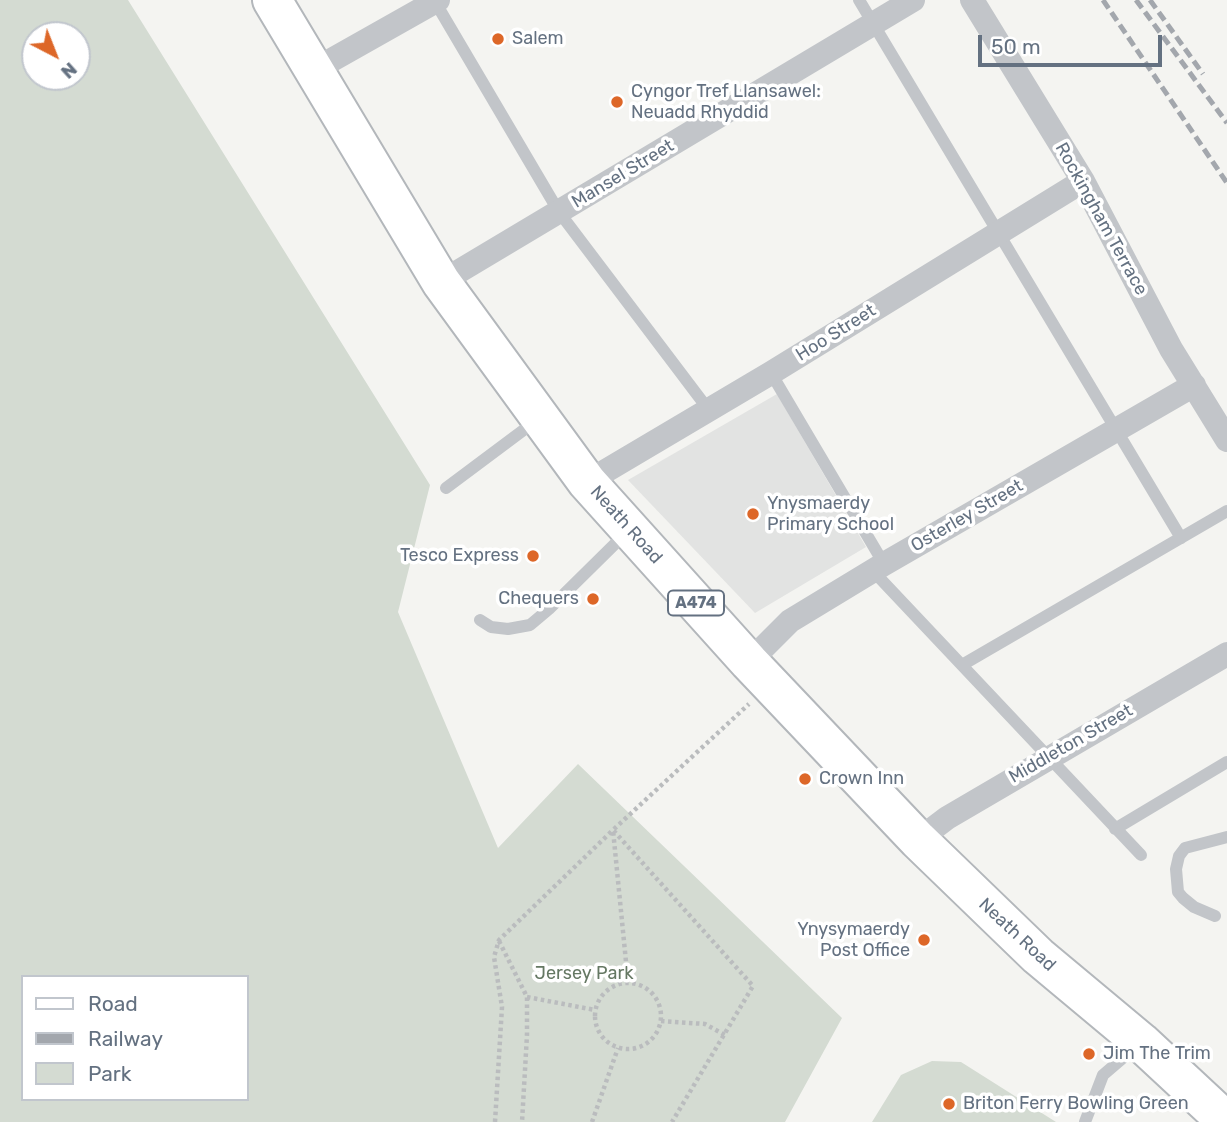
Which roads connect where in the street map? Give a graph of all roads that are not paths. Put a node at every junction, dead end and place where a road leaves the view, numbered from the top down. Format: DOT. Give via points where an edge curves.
graph roads {
  1 [pos="272,0"];
  2 [pos="859,0"];
  3 [pos="913,0"];
  4 [pos="972,0"];
  5 [pos="436,1"];
  6 [pos="873,25"];
  7 [pos="314,70"];
  8 [pos="1083,181"];
  9 [pos="559,212"];
  10 [pos="999,232"];
  11 [pos="441,282"];
  12 [pos="771,373"];
  13 [pos="1194,385"];
  14 [pos="708,409"];
  15 [pos="540,417"];
  16 [pos="1116,431"];
  17 [pos="1227,440"];
  18 [pos="587,482"];
  19 [pos="446,488"];
  20 [pos="1227,511"];
  21 [pos="630,529"];
  22 [pos="1181,538"];
  23 [pos="878,567"];
  24 [pos="480,620"];
  25 [pos="1227,654"];
  26 [pos="962,665"];
  27 [pos="760,673"];
  28 [pos="1048,757"];
  29 [pos="1227,762"];
  30 [pos="1115,828"];
  31 [pos="1227,837"];
  32 [pos="918,840"];
  33 [pos="1141,855"];
  34 [pos="1214,916"];
  35 [pos="1141,1042"];
  36 [pos="1226,1118"];
  37 [pos="1085,1122"];
  1 -- 7 [label="main road, Neath Road / A474"];
  2 -- 6 [label="lane"];
  3 -- 6 [label="street, Mansel Street"];
  4 -- 8 [label="street, Rockingham Terrace"];
  5 -- 7 [label="street"];
  5 -- 9 [label="lane"];
  6 -- 9 [label="street, Mansel Street"];
  6 -- 10 [label="lane"];
  7 -- 11 [label="main road, Neath Road / A474"];
  8 -- 10 [label="street, Hoo Street"];
  8 -- 13 [label="street, Rockingham Terrace"];
  9 -- 11 [label="street, Mansel Street"];
  9 -- 14 [label="lane"];
  10 -- 12 [label="street, Hoo Street"];
  10 -- 16 [label="lane"];
  11 -- 15 [label="main road, Neath Road / A474"];
  12 -- 14 [label="street, Hoo Street"];
  12 -- 23 [label="lane"];
  13 -- 16 [label="street, Osterley Street"];
  13 -- 17 [label="street, Rockingham Terrace"];
  14 -- 18 [label="street, Hoo Street"];
  15 -- 18 [label="main road, Neath Road / A474"];
  15 -- 19 [label="lane"];
  16 -- 22 [label="lane"];
  16 -- 23 [label="street, Osterley Street"];
  18 -- 21 [label="main road, Neath Road / A474"];
  20 -- 22 [label="lane"];
  21 -- 24 [label="lane" via="530,625 508,629"];
  21 -- 27 [label="main road, Neath Road / A474"];
  22 -- 26 [label="lane"];
  23 -- 26 [label="lane"];
  23 -- 27 [label="street, Osterley Street" via="790,621"];
  25 -- 28 [label="street, Middleton Street"];
  26 -- 28 [label="lane"];
  27 -- 32 [label="main road, Neath Road / A474"];
  28 -- 30 [label="lane"];
  28 -- 32 [label="street, Middleton Street"];
  29 -- 30 [label="lane"];
  30 -- 33 [label="lane"];
  31 -- 34 [label="lane" via="1185,849 1176,869 1183,898"];
  32 -- 35 [label="main road, Neath Road / A474" via="1038,956"];
  35 -- 36 [label="main road, Neath Road / A474"];
  35 -- 37 [label="lane" via="1103,1075"];
}
